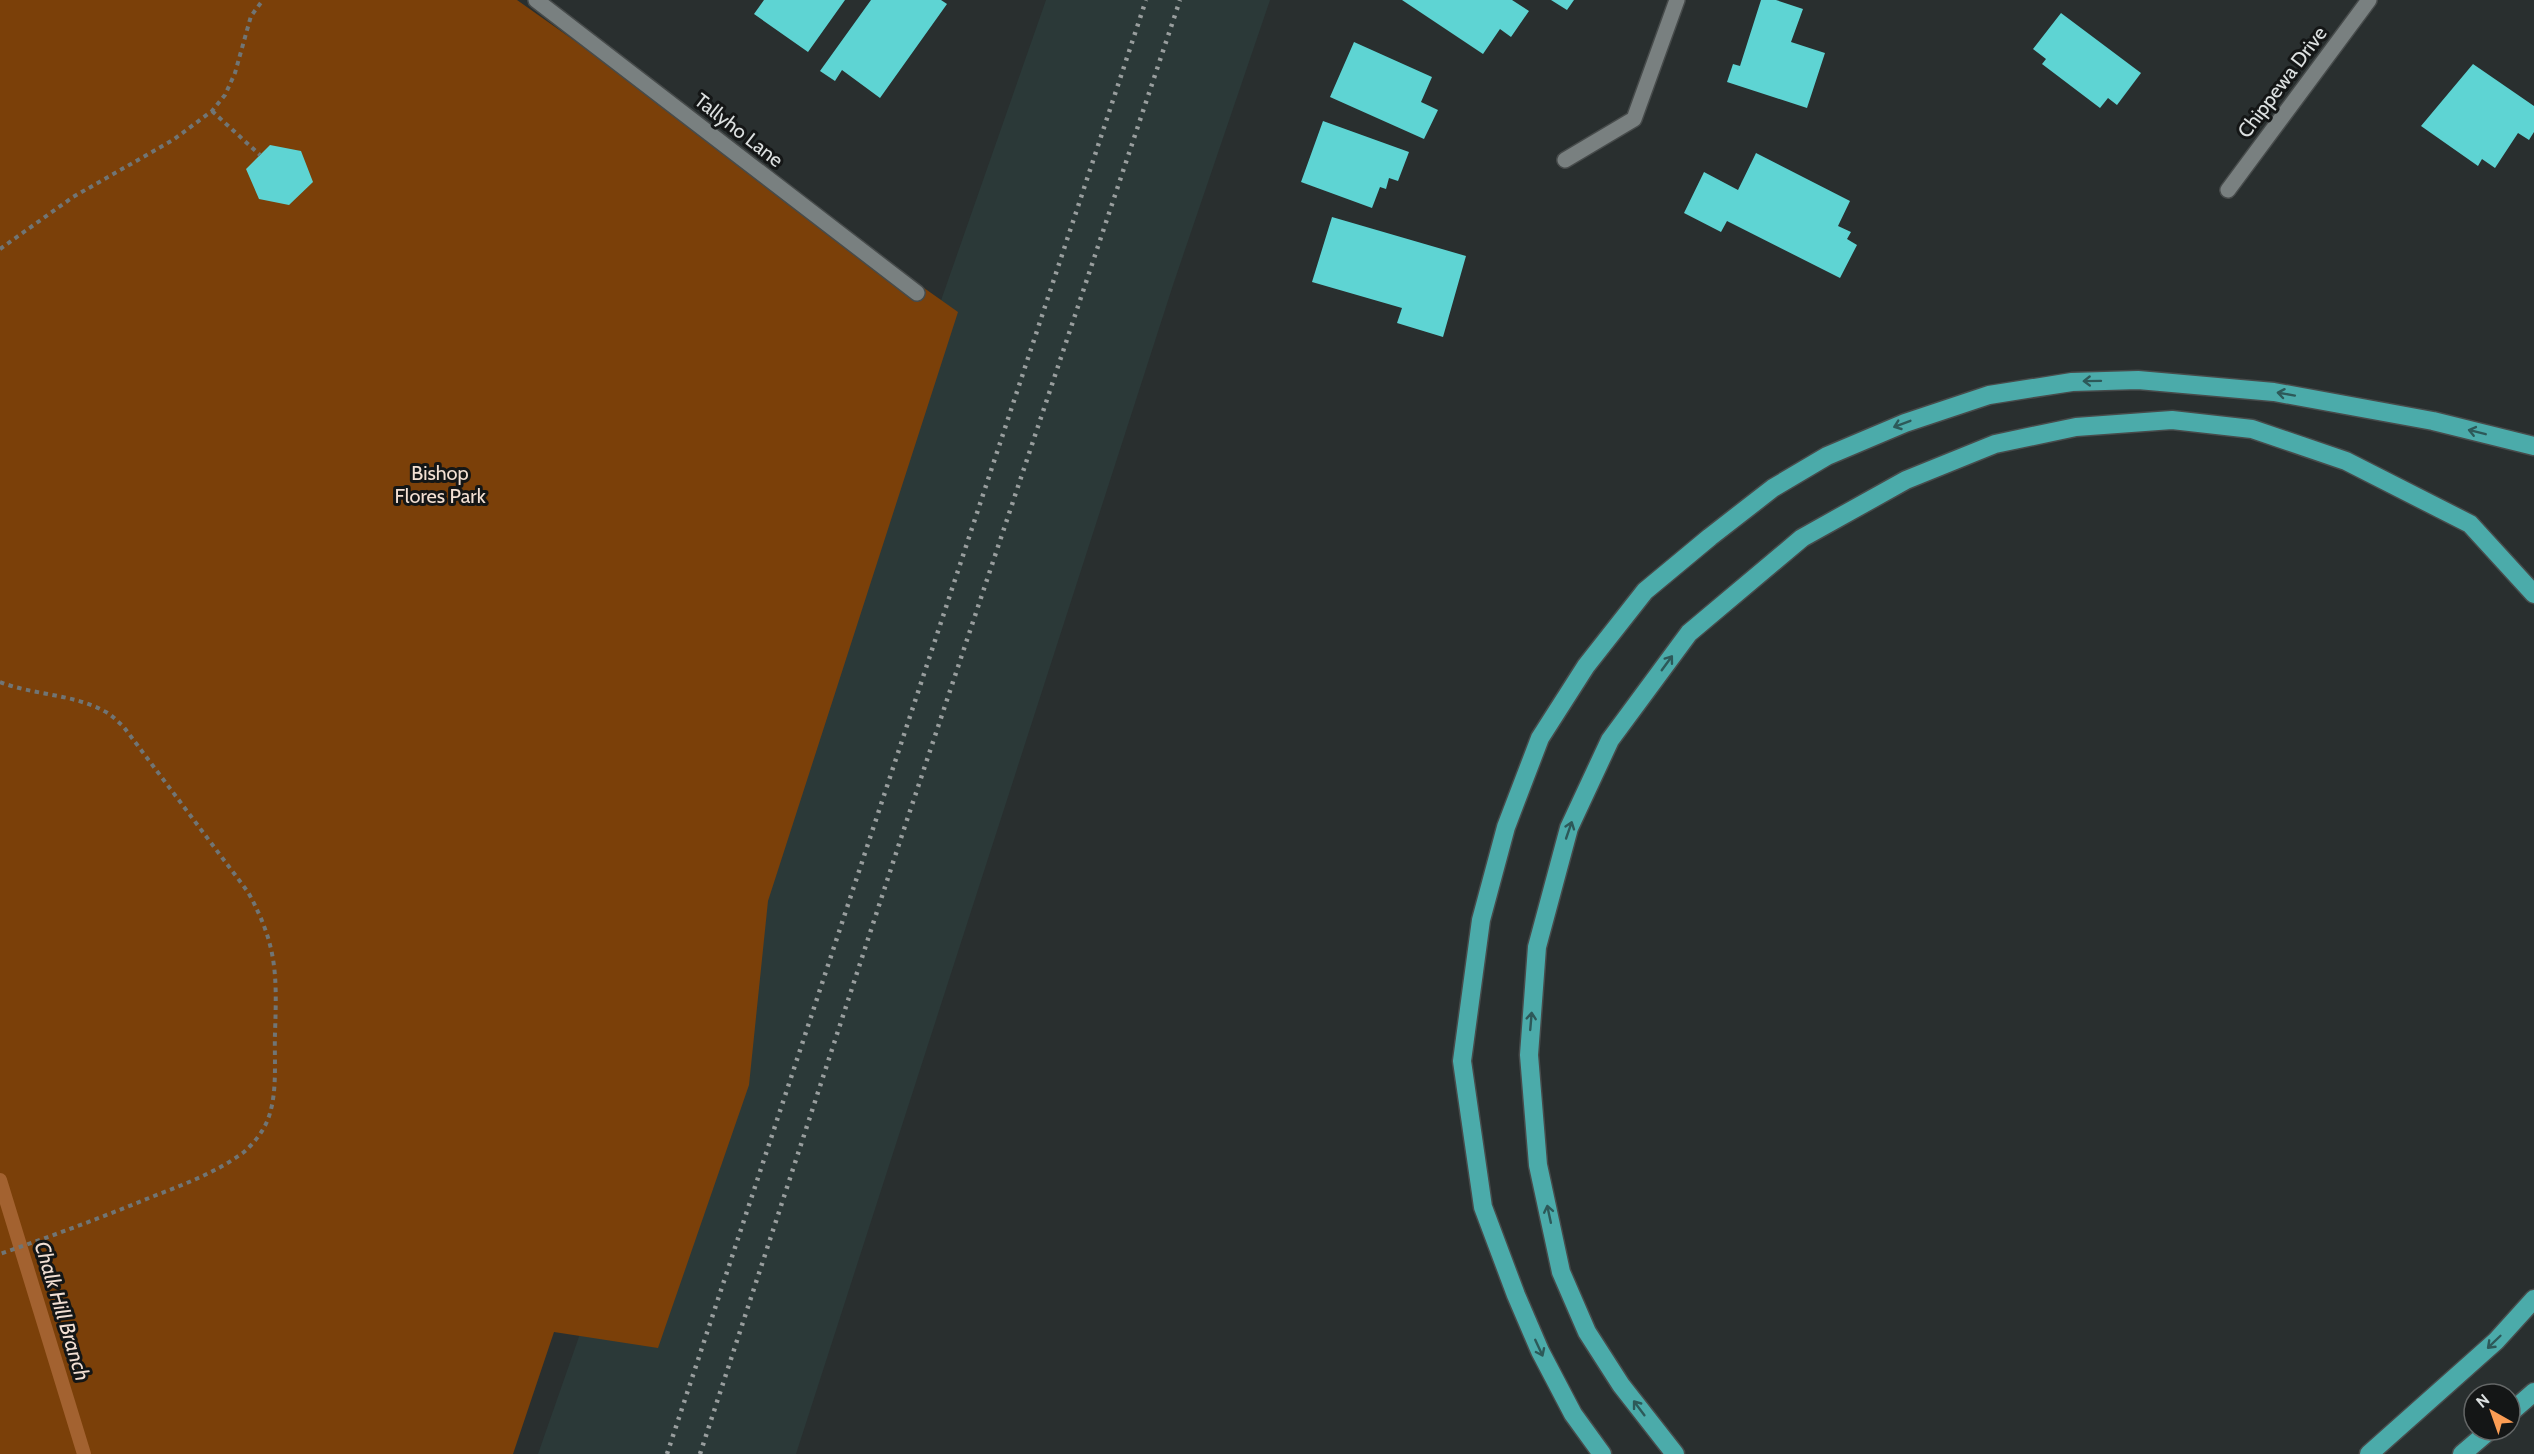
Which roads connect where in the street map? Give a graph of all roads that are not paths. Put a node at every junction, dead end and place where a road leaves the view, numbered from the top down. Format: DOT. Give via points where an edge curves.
graph roads {
  1 [pos="536,0"];
  2 [pos="1677,0"];
  3 [pos="2369,0"];
  4 [pos="1565,160"];
  5 [pos="2228,190"];
  6 [pos="917,293"];
  7 [pos="2534,446"];
  8 [pos="2534,594"];
  9 [pos="2534,1299"];
  10 [pos="2534,1392"];
  11 [pos="2522,1402"];
  12 [pos="2476,1442"];
  13 [pos="1602,1454"];
  14 [pos="1675,1454"];
  15 [pos="2369,1454"];
  16 [pos="2463,1454"];
  1 -- 6 [label="street, Tallyho Lane"];
  2 -- 4 [label="street" via="1634,119"];
  3 -- 5 [label="street, Chippewa Drive"];
  7 -- 13 [label="highway, one-way" via="2433,421 2274,392 2138,380 2072,382 1989,395 1905,423 1827,456 1773,488 1645,591 1586,666 1540,738 1506,827 1481,920 1462,1061 1483,1207 1540,1351 1573,1414"];
  14 -- 8 [label="highway, one-way" via="1621,1385 1587,1332 1561,1272 1538,1165 1529,1055 1537,947 1569,828 1610,740 1689,633 1802,538 1906,480 1995,444 2076,427 2172,420 2252,429 2346,461 2470,524"];
  9 -- 15 [label="highway, one-way" via="2496,1341"];
  10 -- 11 [label="highway"];
  12 -- 16 [label="highway"];
}
